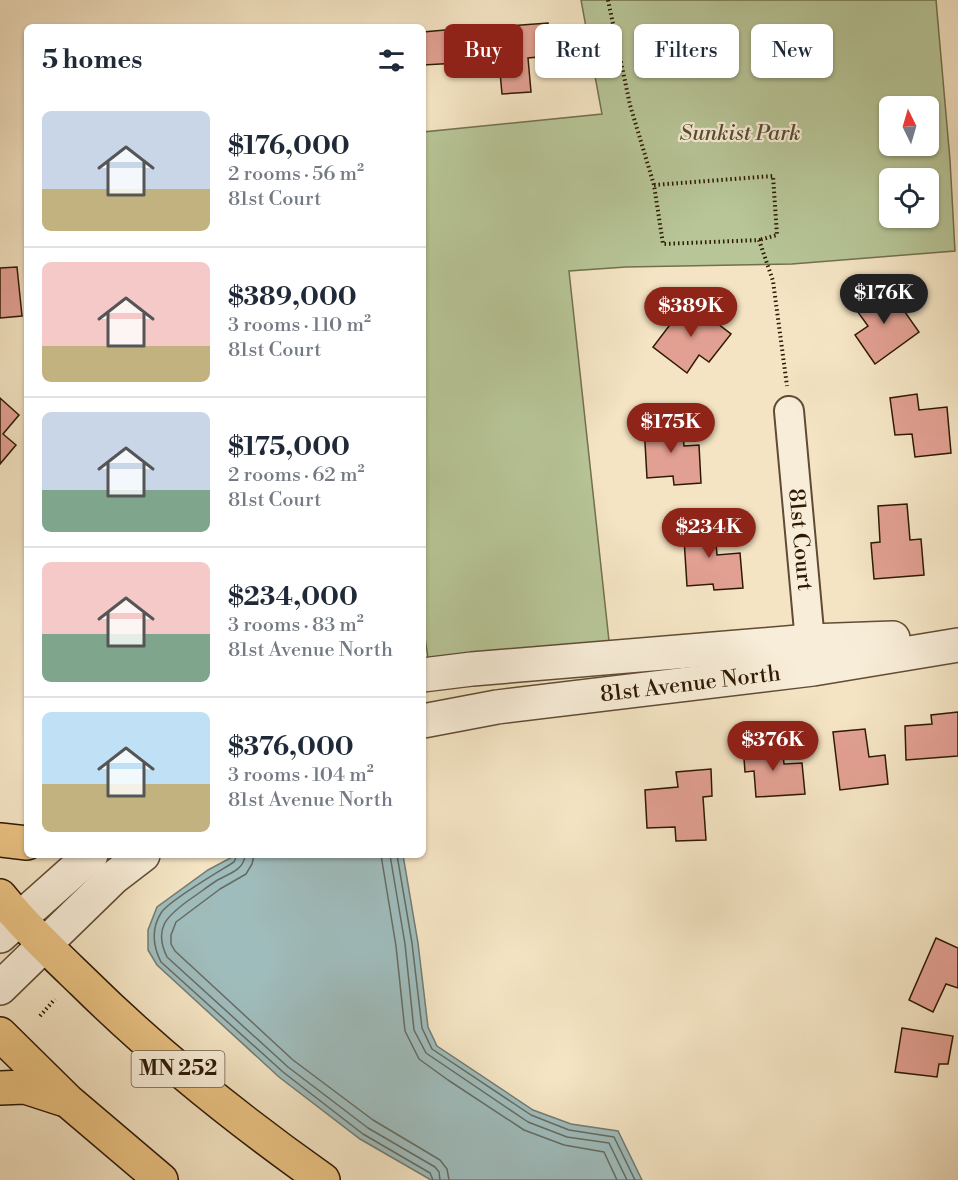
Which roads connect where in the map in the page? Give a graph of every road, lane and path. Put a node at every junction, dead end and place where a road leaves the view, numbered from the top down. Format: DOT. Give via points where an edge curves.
graph roads {
  1 [pos="608,0"];
  2 [pos="654,185"];
  3 [pos="759,240"];
  4 [pos="789,411"];
  5 [pos="958,635"];
  6 [pos="958,645"];
  7 [pos="812,655"];
  8 [pos="426,675"];
  9 [pos="426,720"];
  10 [pos="0,840"];
  11 [pos="24,843"];
  12 [pos="87,858"];
  13 [pos="139,858"];
  14 [pos="6,917"];
  15 [pos="44,944"];
  16 [pos="0,988"];
  17 [pos="55,999"];
  18 [pos="40,1016"];
  19 [pos="0,1034"];
  20 [pos="0,1088"];
  21 [pos="68,1101"];
  22 [pos="161,1180"];
  23 [pos="323,1180"];
  1 -- 2 [label="path" via="630,105"];
  2 -- 3 [label="path" via="663,244"];
  2 -- 3 [label="path" via="773,176 777,235"];
  3 -- 4 [label="path" via="772,281"];
  4 -- 7 [label="street, 81st Court"];
  5 -- 7 [label="street, 81st Avenue North"];
  6 -- 7 [label="street, 81st Avenue North"];
  7 -- 8 [label="street, 81st Avenue North" via="483,668"];
  7 -- 9 [label="street, 81st Avenue North"];
  10 -- 11 [label="highway"];
  12 -- 14 [label="street"];
  13 -- 15 [label="street"];
  14 -- 15 [label="highway, MN 252"];
  15 -- 16 [label="street"];
  15 -- 23 [label="highway, MN 252" via="157,1051 228,1110"];
  17 -- 18 [label="path"];
  19 -- 21 [label="highway"];
  20 -- 21 [label="highway" via="25,1087"];
  21 -- 22 [label="highway"];
}
